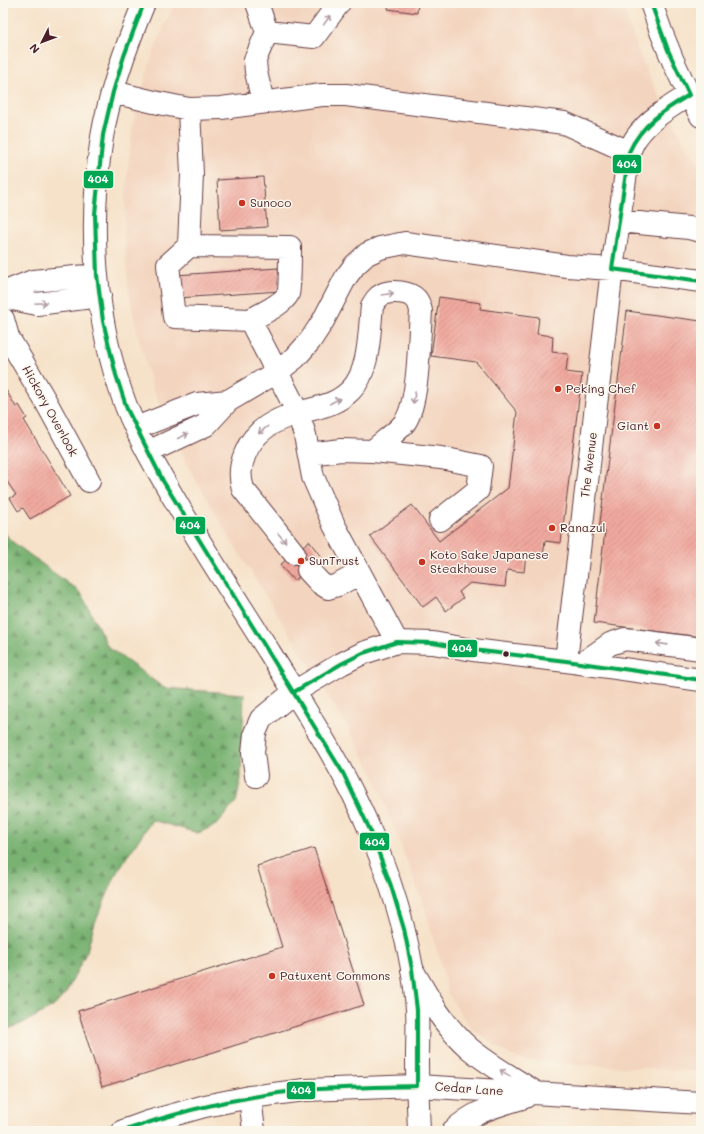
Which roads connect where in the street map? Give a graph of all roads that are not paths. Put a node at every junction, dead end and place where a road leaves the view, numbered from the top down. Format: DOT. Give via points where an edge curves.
graph roads {
  1 [pos="144,3"];
  2 [pos="257,3"];
  3 [pos="339,3"];
  4 [pos="651,3"];
  5 [pos="267,32"];
  6 [pos="113,92"];
  7 [pos="689,95"];
  8 [pos="263,102"];
  9 [pos="189,109"];
  10 [pos="701,116"];
  11 [pos="629,152"];
  12 [pos="619,222"];
  13 [pos="701,231"];
  14 [pos="189,246"];
  15 [pos="612,270"];
  16 [pos="97,274"];
  17 [pos="701,281"];
  18 [pos="3,293"];
  19 [pos="100,296"];
  20 [pos="3,297"];
  21 [pos="3,319"];
  22 [pos="250,320"];
  23 [pos="277,372"];
  24 [pos="228,401"];
  25 [pos="298,413"];
  26 [pos="136,428"];
  27 [pos="373,451"];
  28 [pos="148,452"];
  29 [pos="309,454"];
  30 [pos="89,481"];
  31 [pos="440,520"];
  32 [pos="294,553"];
  33 [pos="308,570"];
  34 [pos="360,573"];
  35 [pos="397,642"];
  36 [pos="701,649"];
  37 [pos="574,662"];
  38 [pos="701,680"];
  39 [pos="294,692"];
  40 [pos="256,776"];
  41 [pos="412,969"];
  42 [pos="417,1086"];
  43 [pos="538,1094"];
  44 [pos="250,1098"];
  45 [pos="701,1103"];
  46 [pos="123,1131"];
  47 [pos="254,1131"];
  48 [pos="419,1131"];
  49 [pos="453,1131"];
  1 -- 6 [label="street"];
  2 -- 5 [label="street"];
  5 -- 3 [label="street, one-way" via="314,37"];
  4 -- 7 [label="street" via="674,66"];
  5 -- 8 [label="street" via="255,60"];
  6 -- 9 [label="street"];
  6 -- 16 [label="street" via="102,135 95,214"];
  7 -- 10 [label="street"];
  7 -- 11 [label="street" via="649,123 636,138"];
  8 -- 9 [label="street" via="221,108"];
  8 -- 11 [label="street" via="322,95 346,95 564,123"];
  9 -- 14 [label="street" via="192,174"];
  11 -- 12 [label="street, The Avenue"];
  12 -- 13 [label="street"];
  12 -- 15 [label="street, The Avenue"];
  14 -- 22 [label="street" via="168,265 174,317"];
  14 -- 22 [label="street" via="290,247 289,293 272,308"];
  15 -- 17 [label="street"];
  15 -- 23 [label="street" via="405,244 380,248 367,254 355,265 310,341 295,358"];
  15 -- 37 [label="street, The Avenue"];
  16 -- 18 [label="street" via="33,281"];
  16 -- 19 [label="street"];
  20 -- 19 [label="street, one-way" via="37,304"];
  19 -- 26 [label="street" via="116,375"];
  21 -- 30 [label="street, Hickory Overlook" via="8,337"];
  22 -- 23 [label="street"];
  23 -- 24 [label="street"];
  23 -- 25 [label="street"];
  24 -- 26 [label="street" via="197,404"];
  28 -- 24 [label="street, one-way" via="206,425"];
  25 -- 27 [label="street, one-way" via="325,406 351,390 360,377 365,362 372,306 383,294 410,294 418,300 421,311 410,413 404,423"];
  25 -- 29 [label="street"];
  25 -- 32 [label="street, one-way" via="270,424 258,433 250,443 240,468 243,489"];
  26 -- 28 [label="street"];
  27 -- 29 [label="street" via="340,450"];
  27 -- 31 [label="street" via="441,458 481,466 478,490"];
  28 -- 39 [label="street" via="206,552"];
  29 -- 34 [label="street" via="313,477 322,499"];
  33 -- 34 [label="street" via="328,588"];
  34 -- 35 [label="street"];
  35 -- 37 [label="street" via="433,643"];
  35 -- 39 [label="street" via="363,653"];
  36 -- 37 [label="street, one-way" via="625,638"];
  37 -- 38 [label="street"];
  39 -- 40 [label="street" via="261,719 255,733 253,753"];
  39 -- 41 [label="street" via="343,773 370,832 391,886 404,929"];
  41 -- 42 [label="street" via="417,1010"];
  43 -- 41 [label="street, one-way" via="469,1048 432,1005"];
  42 -- 43 [label="street, Cedar Lane"];
  42 -- 44 [label="street, Cedar Lane" via="305,1090"];
  42 -- 48 [label="street"];
  43 -- 45 [label="street, Cedar Lane"];
  43 -- 49 [label="street" via="483,1110"];
  44 -- 46 [label="street, Cedar Lane" via="205,1106"];
  44 -- 47 [label="street"];
}
